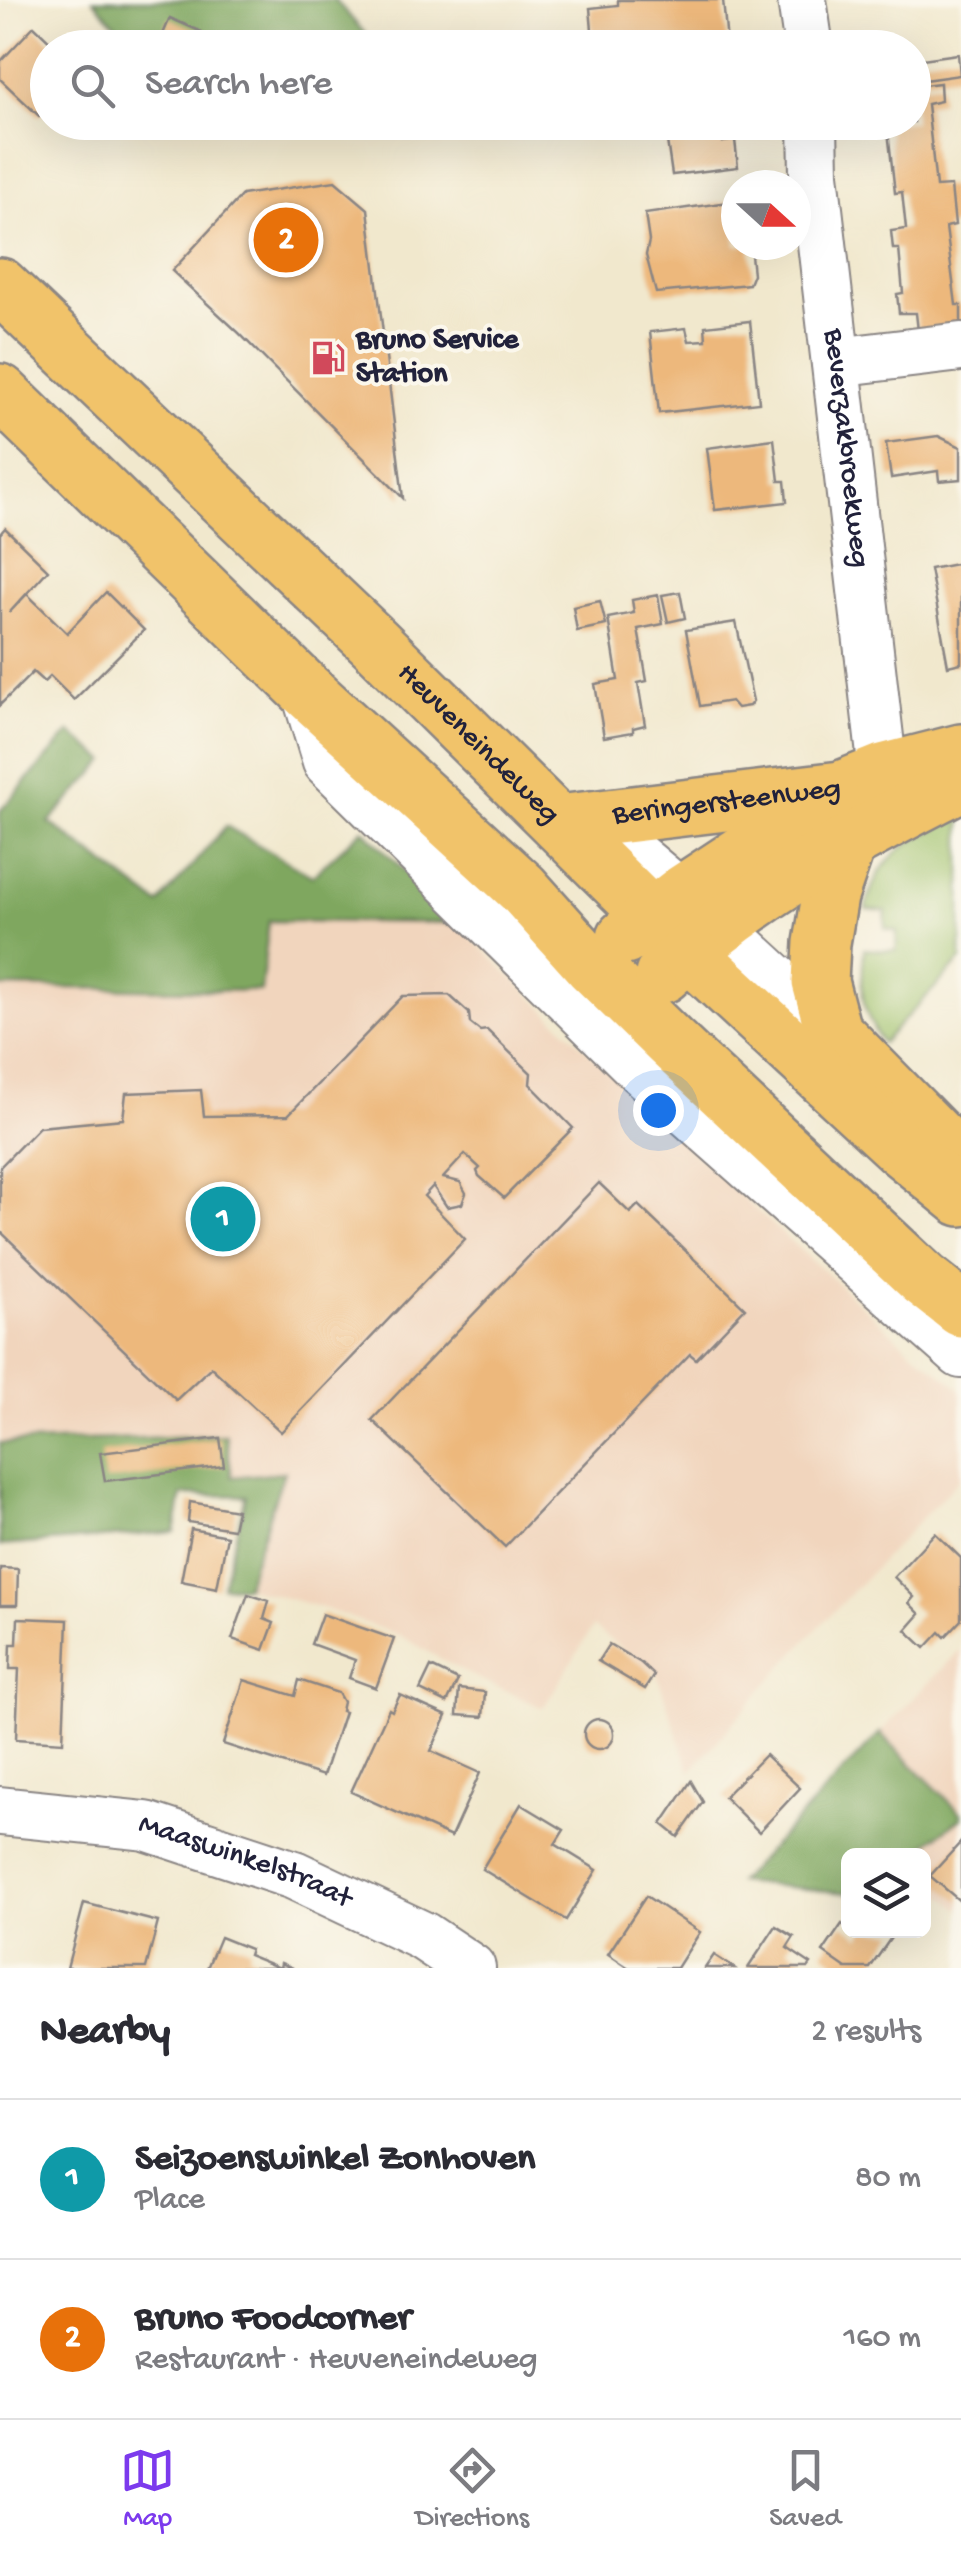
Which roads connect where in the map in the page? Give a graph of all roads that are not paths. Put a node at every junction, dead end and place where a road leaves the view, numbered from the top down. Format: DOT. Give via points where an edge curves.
graph roads {
  1 [pos="802,0"];
  2 [pos="806,30"];
  3 [pos="813,140"];
  4 [pos="0,286"];
  5 [pos="961,348"];
  6 [pos="836,362"];
  7 [pos="0,392"];
  8 [pos="305,689"];
  9 [pos="961,752"];
  10 [pos="961,782"];
  11 [pos="858,800"];
  12 [pos="558,823"];
  13 [pos="685,921"];
  14 [pos="591,965"];
  15 [pos="632,1004"];
  16 [pos="832,1031"];
  17 [pos="961,1161"];
  18 [pos="961,1198"];
  19 [pos="961,1309"];
  20 [pos="961,1354"];
  21 [pos="0,1810"];
  22 [pos="471,1968"];
  1 -- 2 [label="street"];
  3 -- 6 [label="street, Beverzakbroekweg"];
  4 -- 12 [label="main road, Heuveneindeweg"];
  5 -- 6 [label="street"];
  6 -- 11 [label="street, Beverzakbroekweg"];
  7 -- 8 [label="main road"];
  8 -- 14 [label="main road" via="522,888"];
  8 -- 20 [label="street" via="327,762 640,1070"];
  9 -- 11 [label="main road, Beringersteenweg"];
  10 -- 11 [label="main road, Beringersteenweg"];
  11 -- 12 [label="main road, Beringersteenweg"];
  11 -- 13 [label="main road"];
  11 -- 16 [label="main road" via="822,943 820,982"];
  12 -- 13 [label="main road, Heuveneindeweg"];
  13 -- 14 [label="main road"];
  13 -- 15 [label="main road"];
  13 -- 16 [label="street"];
  13 -- 18 [label="main road, Heuveneindeweg" via="901,1149"];
  14 -- 15 [label="main road"];
  15 -- 19 [label="main road"];
  16 -- 17 [label="main road"];
  21 -- 22 [label="street, Maaswinkelstraat" via="146,1826 294,1875 423,1936"];
}
